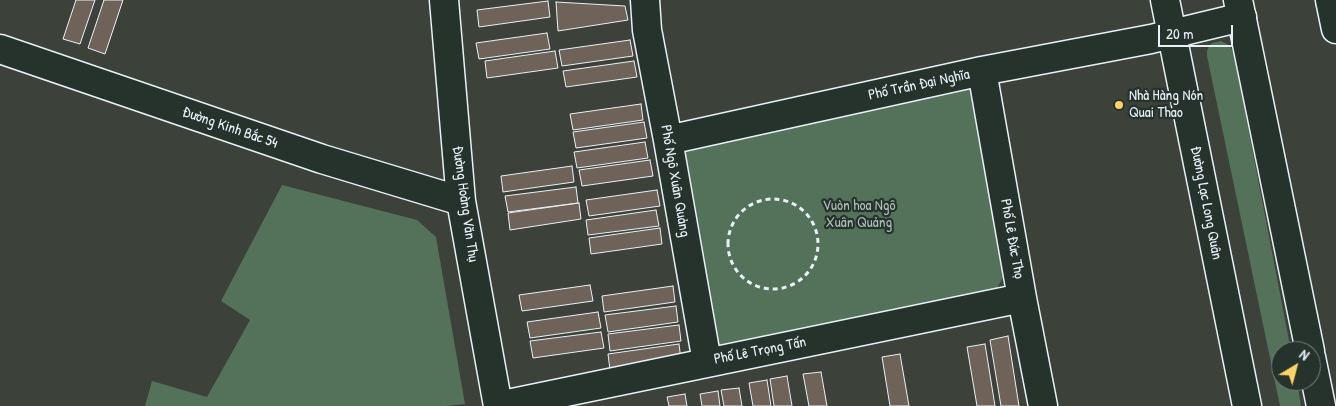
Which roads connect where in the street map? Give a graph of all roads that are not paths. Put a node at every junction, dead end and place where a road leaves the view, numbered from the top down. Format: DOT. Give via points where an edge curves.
graph roads {
  1 [pos="444,0"];
  2 [pos="645,0"];
  3 [pos="1165,0"];
  4 [pos="1330,0"];
  5 [pos="1240,9"];
  6 [pos="1336,29"];
  7 [pos="1171,33"];
  8 [pos="0,49"];
  9 [pos="982,71"];
  10 [pos="668,140"];
  11 [pos="462,201"];
  12 [pos="1022,298"];
  13 [pos="1308,341"];
  14 [pos="707,362"];
  15 [pos="1318,391"];
  16 [pos="498,406"];
  17 [pos="1043,406"];
  18 [pos="1247,406"];
  19 [pos="1321,406"];
  1 -- 11 [label="street, Đường Hoàng Văn Thụ"];
  2 -- 10 [label="street, Phố Ngô Xuân Quảng" via="647,30"];
  3 -- 7 [label="street, Đường Lạc Long Quân"];
  4 -- 6 [label="street"];
  5 -- 7 [label="street, Phố Trần Đại Nghĩa"];
  5 -- 13 [label="street"];
  7 -- 9 [label="street, Phố Trần Đại Nghĩa"];
  7 -- 18 [label="street, Đường Lạc Long Quân"];
  8 -- 11 [label="street, Đường Kinh Bắc 54" via="322,159"];
  9 -- 10 [label="street, Phố Trần Đại Nghĩa"];
  9 -- 12 [label="street, Phố Lê Đức Thọ"];
  10 -- 14 [label="street, Phố Ngô Xuân Quảng"];
  11 -- 16 [label="street, Đường Hoàng Văn Thụ"];
  12 -- 14 [label="street, Phố Lê Trọng Tấn"];
  12 -- 17 [label="street, Phố Lê Đức Thọ"];
  14 -- 16 [label="street, Phố Lê Trọng Tấn"];
  15 -- 19 [label="street"];
}
